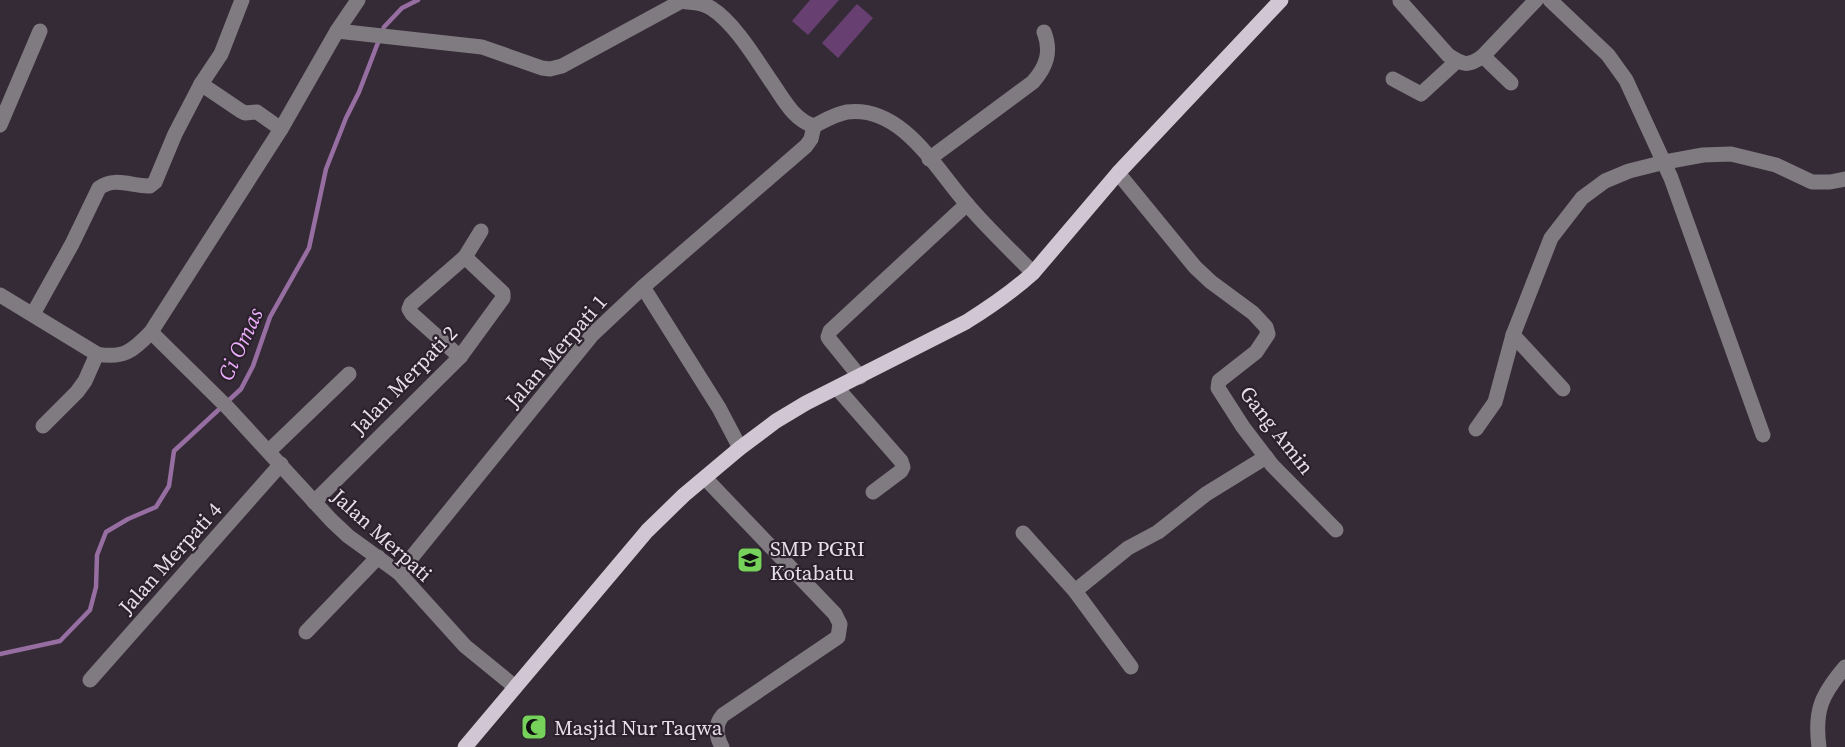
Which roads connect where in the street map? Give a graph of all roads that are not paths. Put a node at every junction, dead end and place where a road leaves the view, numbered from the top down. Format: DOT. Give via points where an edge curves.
graph roads {
  1 [pos="242,0"];
  2 [pos="358,0"];
  3 [pos="1281,0"];
  4 [pos="1536,0"];
  5 [pos="1550,0"];
  6 [pos="678,1"];
  7 [pos="1400,1"];
  8 [pos="40,31"];
  9 [pos="337,31"];
  10 [pos="1044,32"];
  11 [pos="1483,56"];
  12 [pos="1457,61"];
  13 [pos="1393,79"];
  14 [pos="1511,82"];
  15 [pos="201,84"];
  16 [pos="0,125"];
  17 [pos="814,126"];
  18 [pos="281,129"];
  19 [pos="930,159"];
  20 [pos="1665,162"];
  21 [pos="1118,173"];
  22 [pos="1845,180"];
  23 [pos="967,204"];
  24 [pos="481,231"];
  25 [pos="465,257"];
  26 [pos="1033,273"];
  27 [pos="643,287"];
  28 [pos="0,295"];
  29 [pos="33,314"];
  30 [pos="151,332"];
  31 [pos="1513,335"];
  32 [pos="97,354"];
  33 [pos="460,357"];
  34 [pos="349,374"];
  35 [pos="860,377"];
  36 [pos="837,388"];
  37 [pos="1563,389"];
  38 [pos="43,426"];
  39 [pos="1476,429"];
  40 [pos="1763,435"];
  41 [pos="740,448"];
  42 [pos="269,451"];
  43 [pos="1266,457"];
  44 [pos="281,464"];
  45 [pos="705,478"];
  46 [pos="873,492"];
  47 [pos="314,502"];
  48 [pos="1336,530"];
  49 [pos="1023,533"];
  50 [pos="378,557"];
  51 [pos="399,573"];
  52 [pos="1075,591"];
  53 [pos="306,632"];
  54 [pos="1131,667"];
  55 [pos="1845,667"];
  56 [pos="90,680"];
  57 [pos="514,686"];
  58 [pos="465,747"];
  59 [pos="722,747"];
  60 [pos="1819,747"];
  1 -- 15 [label="street" via="221,54"];
  2 -- 9 [label="street"];
  3 -- 21 [label="main road"];
  4 -- 11 [label="street"];
  5 -- 20 [label="street" via="1617,66"];
  6 -- 9 [label="street" via="550,69 482,47"];
  6 -- 17 [label="street" via="702,4 722,17 794,115"];
  7 -- 12 [label="street"];
  8 -- 16 [label="street"];
  9 -- 18 [label="street"];
  10 -- 19 [label="street" via="1048,55 1033,82"];
  11 -- 12 [label="street" via="1470,64"];
  11 -- 14 [label="street"];
  12 -- 13 [label="street" via="1420,94"];
  15 -- 18 [label="street" via="241,111 257,112"];
  15 -- 29 [label="street" via="155,182 145,186 116,181 99,188"];
  17 -- 19 [label="street" via="840,113 872,114 897,125"];
  17 -- 27 [label="street, Jalan Merpati 1" via="806,146"];
  18 -- 30 [label="street"];
  19 -- 23 [label="street"];
  20 -- 22 [label="street" via="1731,153 1776,165 1812,182"];
  20 -- 31 [label="street" via="1605,181 1582,198 1551,238"];
  20 -- 40 [label="street"];
  21 -- 26 [label="main road"];
  21 -- 43 [label="street, Gang Amin" via="1202,274 1266,327 1268,334 1263,345 1219,381 1218,386"];
  23 -- 26 [label="street"];
  23 -- 35 [label="street" via="830,331 828,337"];
  24 -- 25 [label="street"];
  25 -- 33 [label="street, Jalan Merpati 2" via="504,295"];
  25 -- 33 [label="street" via="409,309"];
  26 -- 35 [label="main road" via="991,307"];
  27 -- 41 [label="street"];
  27 -- 51 [label="street, Jalan Merpati 1" via="580,350"];
  28 -- 29 [label="street"];
  29 -- 32 [label="street"];
  30 -- 32 [label="street" via="124,354"];
  30 -- 42 [label="street, Jalan Merpati"];
  31 -- 37 [label="street"];
  31 -- 39 [label="street" via="1495,402"];
  32 -- 38 [label="street" via="77,392"];
  33 -- 47 [label="street, Jalan Merpati 2"];
  34 -- 42 [label="street"];
  35 -- 36 [label="main road"];
  36 -- 41 [label="main road" via="776,421"];
  36 -- 46 [label="street" via="901,461 901,471"];
  41 -- 45 [label="main road"];
  42 -- 44 [label="street, Jalan Merpati"];
  43 -- 48 [label="street, Gang Amin"];
  43 -- 52 [label="street" via="1206,494 1158,532 1122,552"];
  44 -- 47 [label="street, Jalan Merpati"];
  44 -- 56 [label="street, Jalan Merpati 4"];
  45 -- 57 [label="main road" via="647,531"];
  45 -- 59 [label="street" via="835,614 840,624 838,637 723,715 717,724"];
  47 -- 50 [label="street, Jalan Merpati" via="348,536"];
  49 -- 52 [label="street"];
  50 -- 51 [label="street, Jalan Merpati"];
  50 -- 53 [label="street"];
  51 -- 57 [label="street, Jalan Merpati" via="465,646"];
  52 -- 54 [label="street"];
  55 -- 60 [label="street" via="1822,699"];
  57 -- 58 [label="main road"];
}
